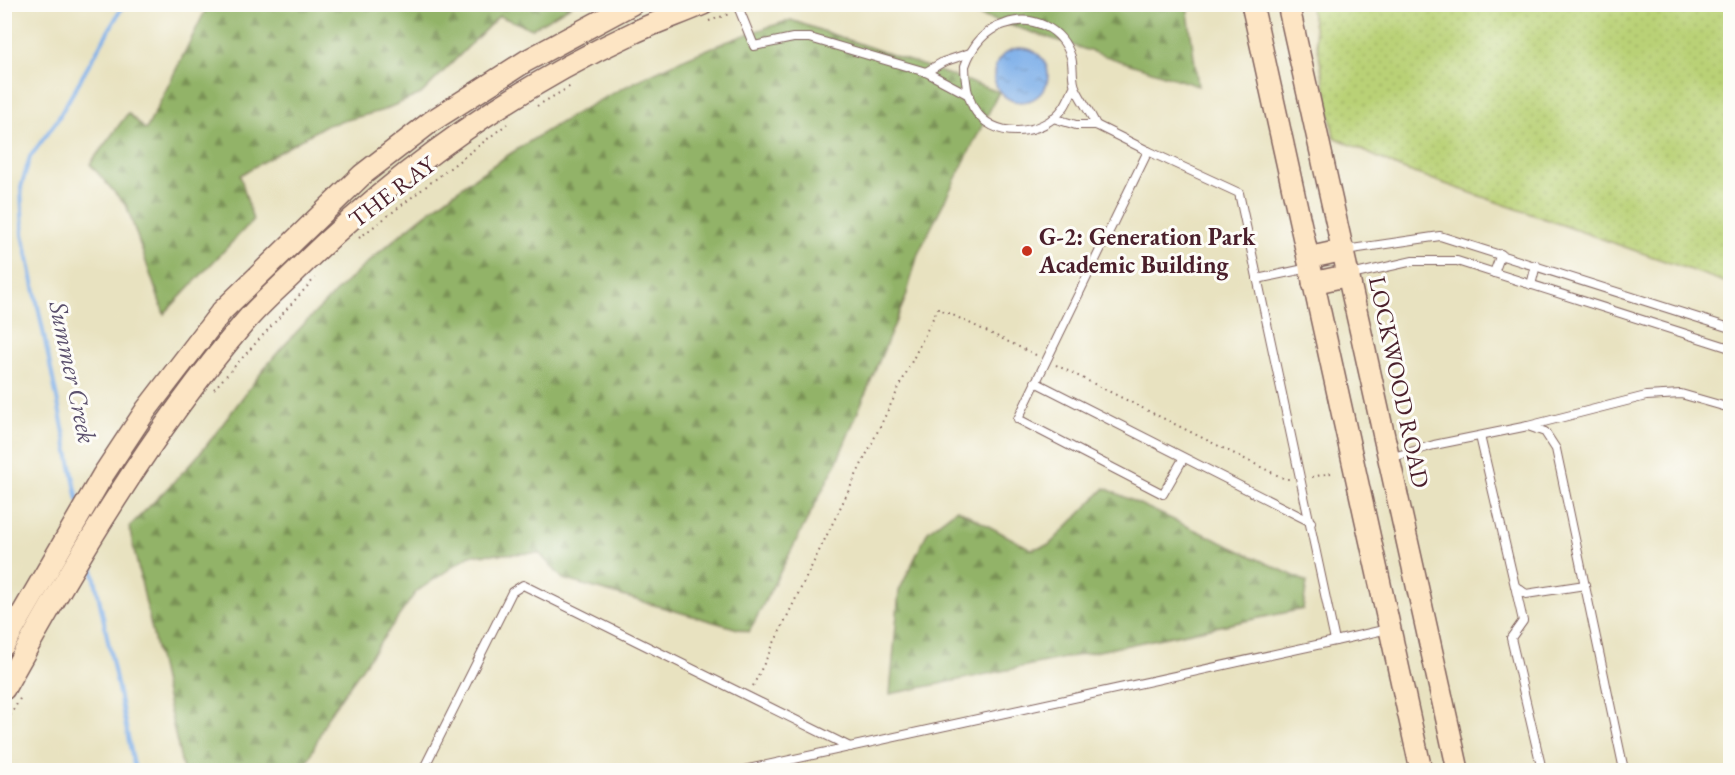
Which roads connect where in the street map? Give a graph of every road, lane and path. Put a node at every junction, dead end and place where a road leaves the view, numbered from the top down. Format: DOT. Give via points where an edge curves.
graph roads {
  1 [pos="632,4"];
  2 [pos="757,4"];
  3 [pos="1252,4"];
  4 [pos="1288,4"];
  5 [pos="738,8"];
  6 [pos="705,13"];
  7 [pos="970,53"];
  8 [pos="926,72"];
  9 [pos="575,83"];
  10 [pos="1074,87"];
  11 [pos="969,95"];
  12 [pos="536,106"];
  13 [pos="1053,118"];
  14 [pos="510,122"];
  15 [pos="1096,125"];
  16 [pos="1148,151"];
  17 [pos="355,240"];
  18 [pos="1344,250"];
  19 [pos="1501,254"];
  20 [pos="1536,265"];
  21 [pos="1310,270"];
  22 [pos="321,272"];
  23 [pos="1494,273"];
  24 [pos="1349,275"];
  25 [pos="1257,279"];
  26 [pos="1531,285"];
  27 [pos="1731,328"];
  28 [pos="1731,348"];
  29 [pos="1045,360"];
  30 [pos="1035,382"];
  31 [pos="210,394"];
  32 [pos="1731,408"];
  33 [pos="1528,426"];
  34 [pos="1480,436"];
  35 [pos="1389,458"];
  36 [pos="1183,459"];
  37 [pos="1331,473"];
  38 [pos="1302,480"];
  39 [pos="1311,522"];
  40 [pos="1585,585"];
  41 [pos="1515,586"];
  42 [pos="1390,629"];
  43 [pos="1335,640"];
  44 [pos="4,645"];
  45 [pos="4,689"];
  46 [pos="748,697"];
  47 [pos="850,747"];
  48 [pos="423,771"];
  49 [pos="744,771"];
  50 [pos="1421,771"];
  51 [pos="1458,771"];
  52 [pos="1542,771"];
  53 [pos="1624,771"];
  1 -- 44 [label="main road" via="526,61 432,121 362,175 222,311 146,410 97,484"];
  2 -- 5 [label="path"];
  3 -- 21 [label="main road"];
  4 -- 18 [label="main road, LOCKWOOD ROAD"];
  5 -- 6 [label="path"];
  5 -- 8 [label="lane" via="754,46 810,38"];
  6 -- 45 [label="main road" via="633,32 522,93 416,164 328,239 245,322 164,425 114,498"];
  7 -- 8 [label="lane"];
  7 -- 10 [label="lane" via="981,38 998,26 1021,20 1040,23 1066,47"];
  7 -- 11 [label="lane" via="965,66"];
  8 -- 11 [label="lane"];
  9 -- 12 [label="path"];
  10 -- 13 [label="lane" via="1064,108"];
  10 -- 15 [label="lane"];
  11 -- 13 [label="lane" via="980,116 1004,130 1030,130"];
  13 -- 15 [label="lane" via="1076,125"];
  14 -- 17 [label="path, THE RAY"];
  15 -- 16 [label="lane"];
  16 -- 25 [label="lane" via="1239,193"];
  16 -- 29 [label="lane"];
  18 -- 19 [label="lane" via="1440,236"];
  18 -- 21 [label="main road"];
  18 -- 24 [label="main road, LOCKWOOD ROAD"];
  19 -- 20 [label="lane"];
  19 -- 23 [label="lane"];
  20 -- 26 [label="lane"];
  20 -- 27 [label="lane"];
  21 -- 24 [label="main road"];
  21 -- 25 [label="lane"];
  21 -- 42 [label="main road"];
  22 -- 31 [label="path"];
  23 -- 24 [label="lane" via="1436,259"];
  23 -- 26 [label="lane"];
  24 -- 35 [label="main road, LOCKWOOD ROAD"];
  25 -- 38 [label="lane"];
  26 -- 28 [label="lane"];
  29 -- 30 [label="lane"];
  29 -- 38 [label="path" via="1286,479"];
  29 -- 46 [label="path" via="938,308"];
  30 -- 36 [label="lane"];
  30 -- 36 [label="lane" via="1018,419 1163,494"];
  32 -- 33 [label="lane" via="1681,394 1646,396"];
  33 -- 34 [label="lane"];
  33 -- 40 [label="lane" via="1545,432 1556,449"];
  34 -- 35 [label="lane"];
  34 -- 41 [label="lane"];
  35 -- 51 [label="main road, LOCKWOOD ROAD"];
  36 -- 39 [label="lane"];
  37 -- 38 [label="path"];
  38 -- 39 [label="lane"];
  39 -- 43 [label="lane"];
  40 -- 41 [label="lane" via="1526,594"];
  40 -- 53 [label="lane"];
  41 -- 52 [label="lane" via="1522,621 1511,638"];
  42 -- 43 [label="lane"];
  42 -- 50 [label="main road"];
  43 -- 47 [label="lane"];
  46 -- 47 [label="lane"];
  46 -- 48 [label="lane" via="523,585 512,592"];
  47 -- 49 [label="lane"];
}
